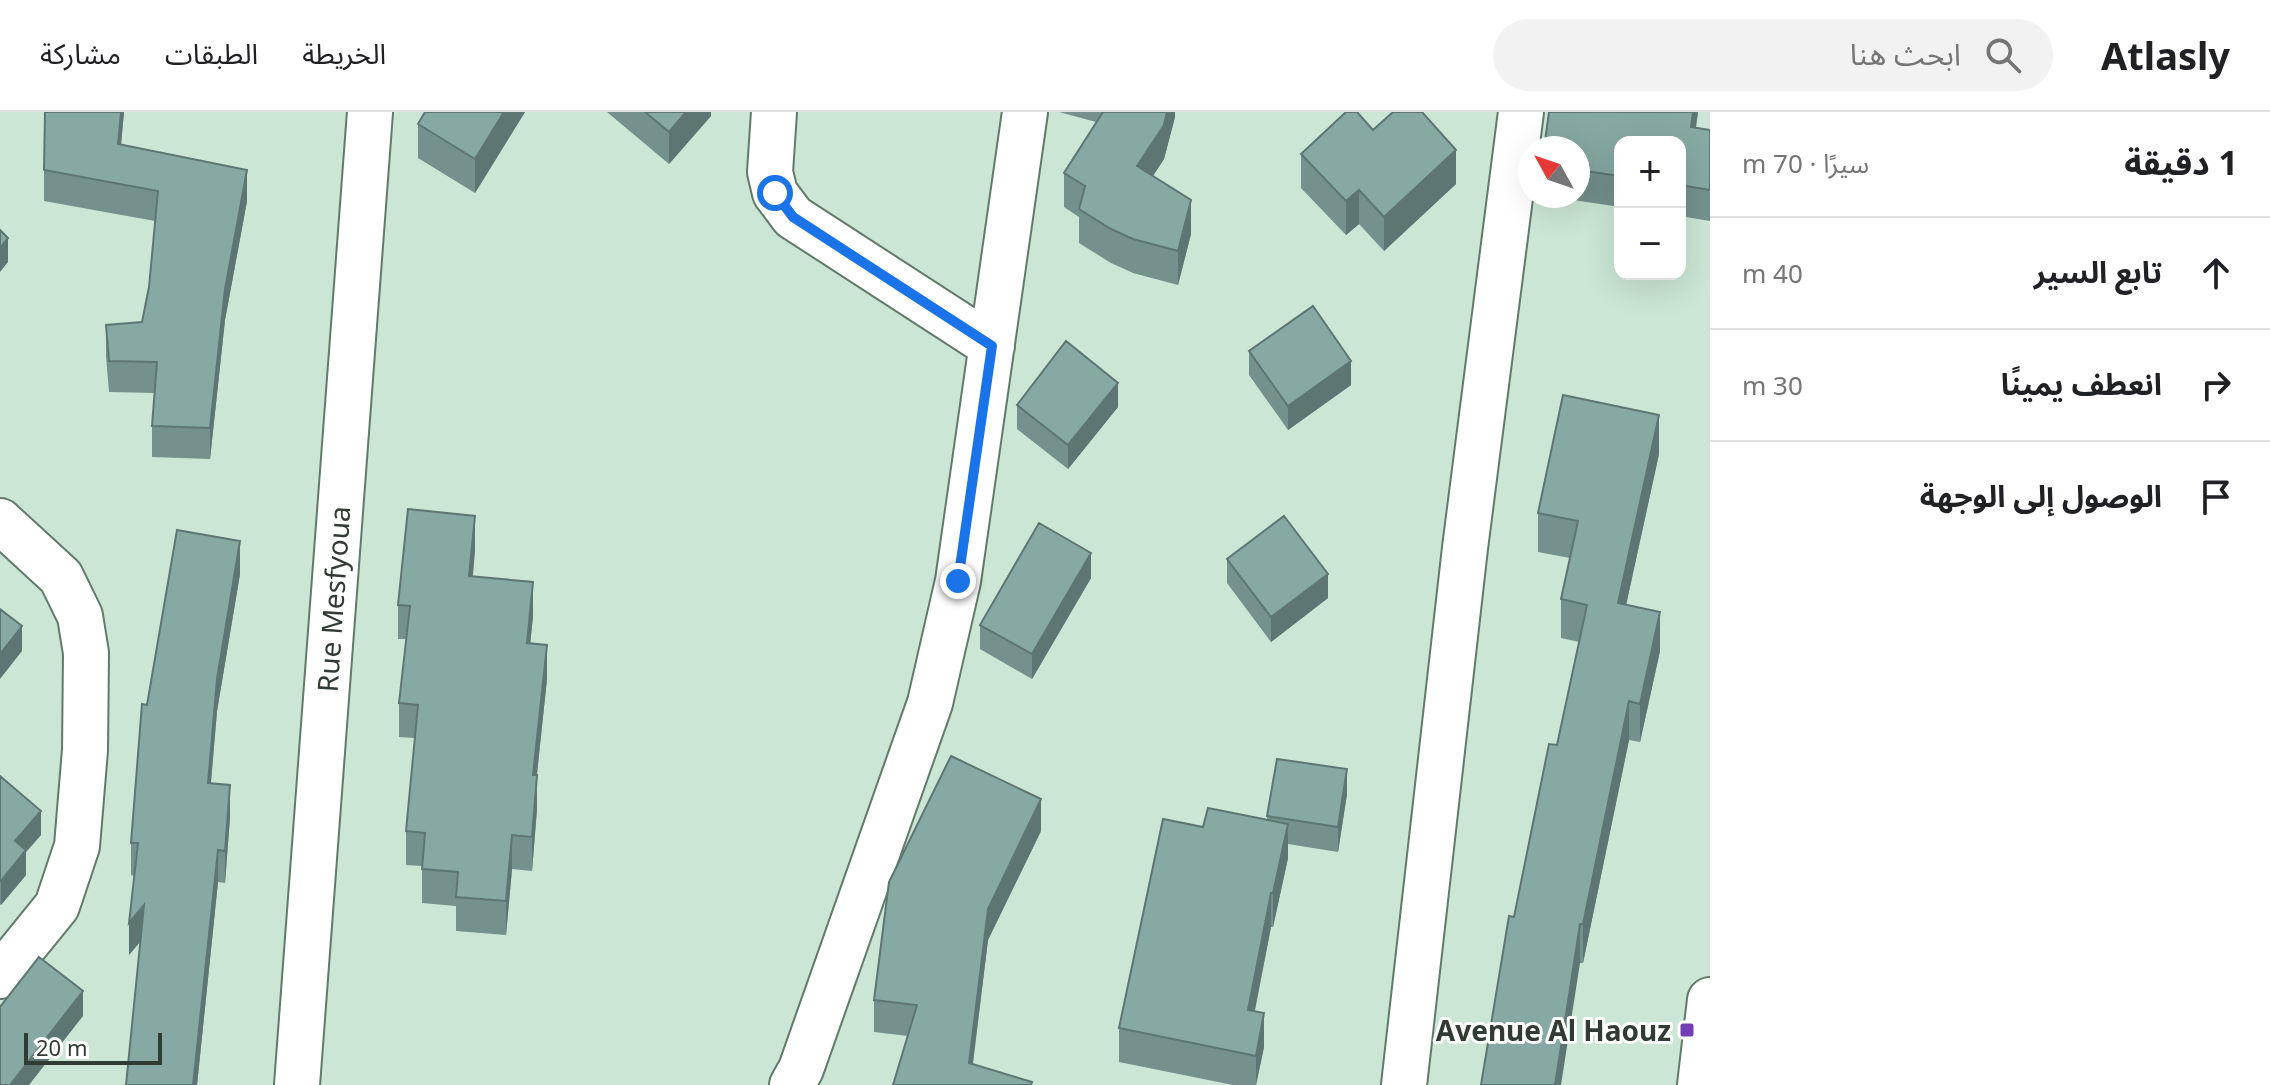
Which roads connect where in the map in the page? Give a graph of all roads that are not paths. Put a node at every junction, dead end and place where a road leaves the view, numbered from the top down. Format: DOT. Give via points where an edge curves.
graph roads {
  1 [pos="370,112"];
  2 [pos="774,112"];
  3 [pos="1025,112"];
  4 [pos="1521,112"];
  5 [pos="992,346"];
  6 [pos="0,521"];
  7 [pos="0,976"];
  8 [pos="1710,1000"];
  9 [pos="799,1080"];
  10 [pos="297,1085"];
  11 [pos="1404,1085"];
  12 [pos="1700,1085"];
  1 -- 10 [label="street, Rue Mesfyoua"];
  2 -- 5 [label="street" via="770,172 775,193 793,217"];
  3 -- 5 [label="street"];
  4 -- 11 [label="street"];
  5 -- 9 [label="street" via="958,581 930,703"];
  6 -- 7 [label="street" via="61,577 80,616 86,653 77,846 57,906"];
  8 -- 12 [label="street"];
}
